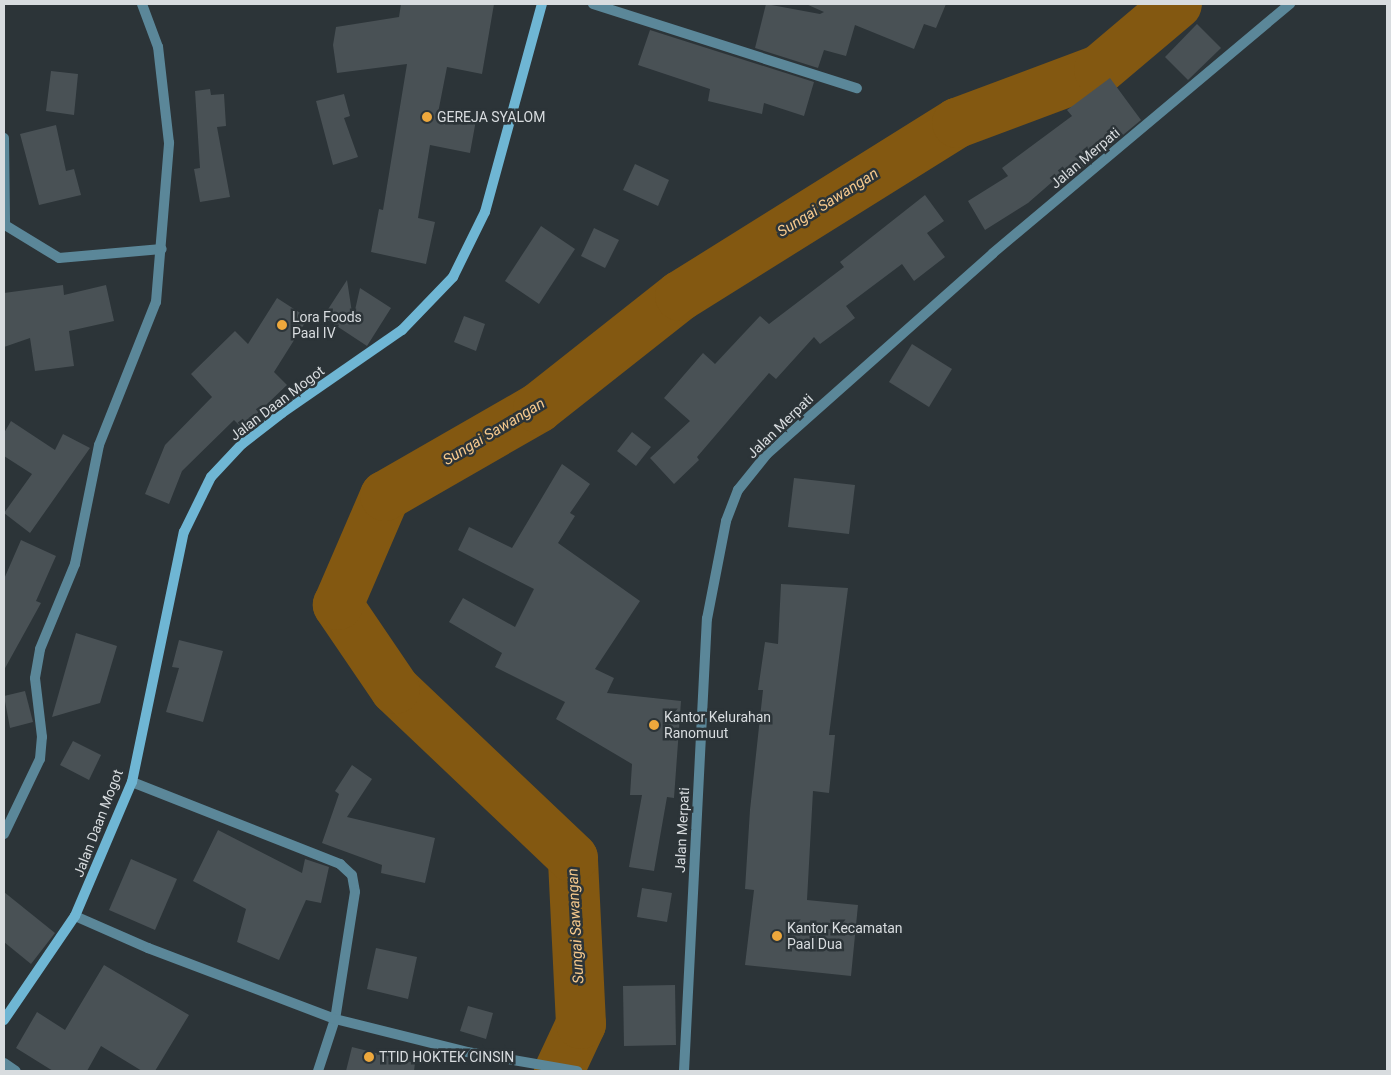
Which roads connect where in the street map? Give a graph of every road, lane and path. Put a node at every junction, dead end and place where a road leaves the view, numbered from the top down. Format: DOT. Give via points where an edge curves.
graph roads {
  1 [pos="142,4"];
  2 [pos="542,4"];
  3 [pos="593,4"];
  4 [pos="1290,4"];
  5 [pos="856,88"];
  6 [pos="4,138"];
  7 [pos="162,249"];
  8 [pos="132,782"];
  9 [pos="4,834"];
  10 [pos="75,916"];
  11 [pos="335,1019"];
  12 [pos="4,1020"];
  13 [pos="4,1063"];
  14 [pos="16,1071"];
  15 [pos="318,1071"];
  16 [pos="577,1071"];
  17 [pos="684,1071"];
  1 -- 7 [label="street" via="158,46 169,143"];
  2 -- 8 [label="main road, Jalan Daan Mogot" via="485,212 453,277 402,330 282,413 242,444 210,477 184,532"];
  3 -- 5 [label="street"];
  4 -- 17 [label="street, Jalan Merpati" via="993,254 767,454 738,490 726,521 707,619"];
  6 -- 7 [label="street" via="5,225 59,258"];
  7 -- 9 [label="street" via="156,302 99,445 75,564 40,649 35,678 42,737 40,759"];
  8 -- 10 [label="main road, Jalan Daan Mogot"];
  8 -- 11 [label="street" via="348,870 355,892"];
  10 -- 11 [label="street" via="148,948"];
  10 -- 12 [label="main road, Jalan Daan Mogot"];
  11 -- 15 [label="street"];
  11 -- 16 [label="street" via="467,1052"];
  13 -- 14 [label="street"];
}
